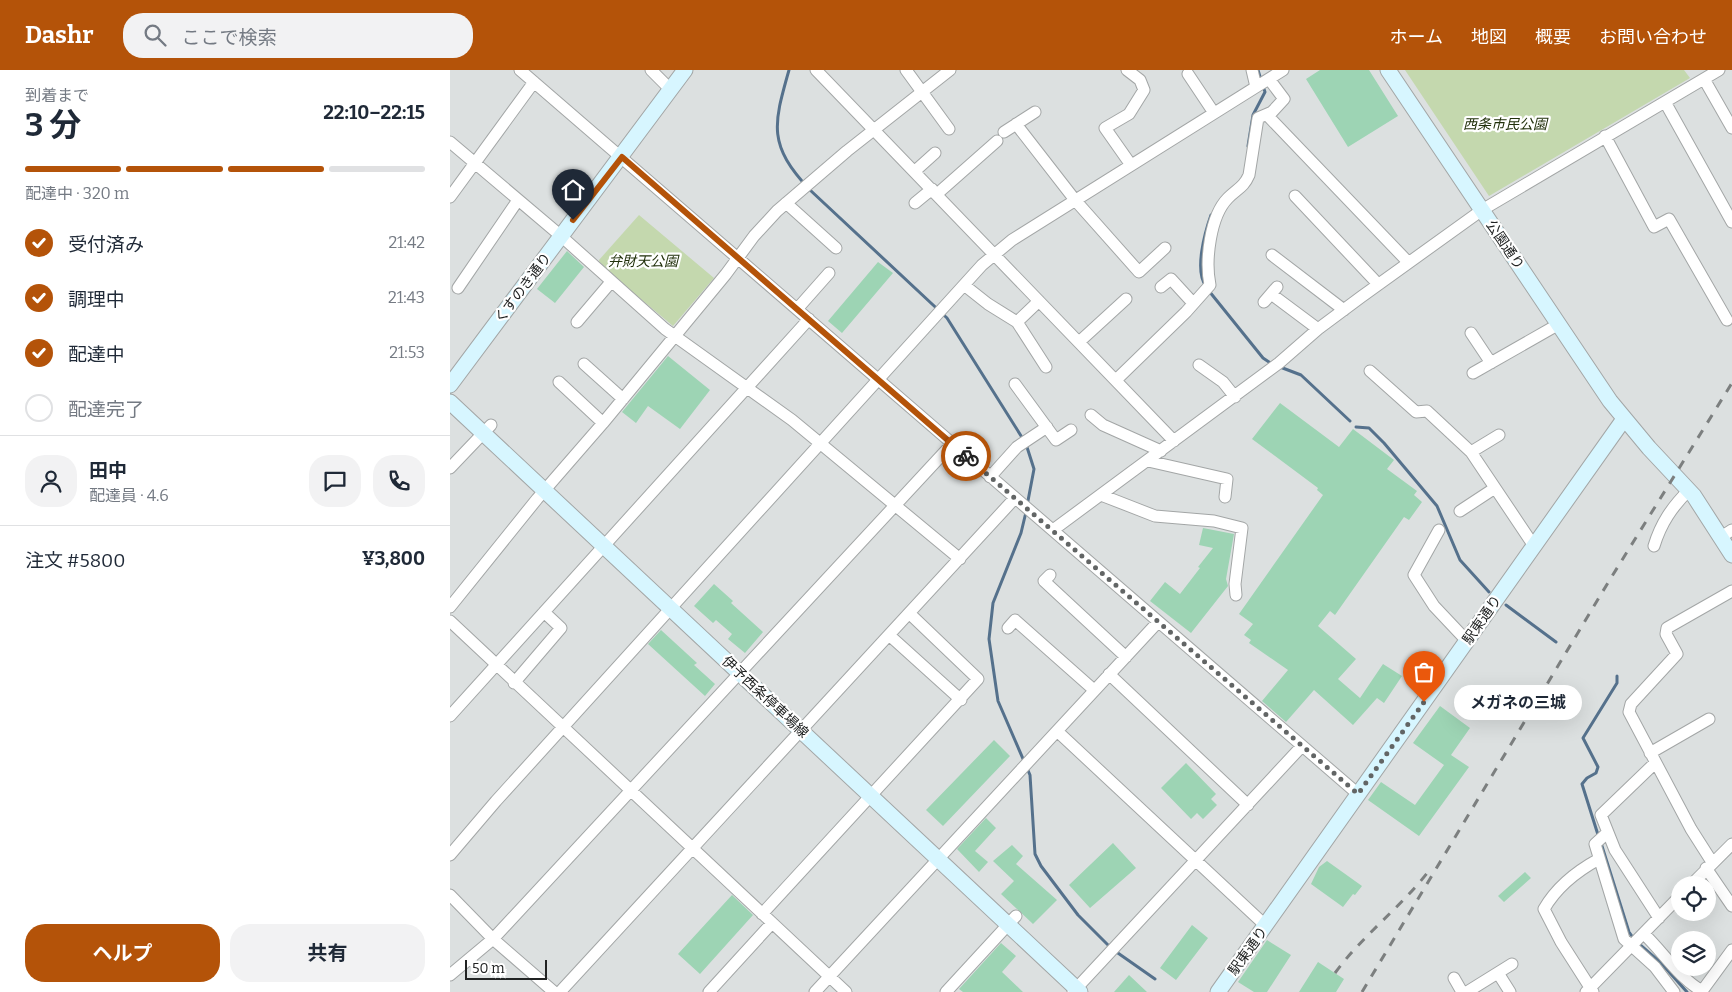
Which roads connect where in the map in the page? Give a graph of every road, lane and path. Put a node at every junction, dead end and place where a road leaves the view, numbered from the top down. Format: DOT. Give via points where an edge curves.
graph roads {
  1 [pos="520,70"];
  2 [pos="651,70"];
  3 [pos="685,70"];
  4 [pos="816,70"];
  5 [pos="906,70"];
  6 [pos="950,70"];
  7 [pos="1127,70"];
  8 [pos="1252,70"];
  9 [pos="1283,70"];
  10 [pos="1388,70"];
  11 [pos="1719,70"];
  12 [pos="1188,74"];
  13 [pos="1269,79"];
  14 [pos="1704,79"];
  15 [pos="534,82"];
  16 [pos="1256,87"];
  17 [pos="671,90"];
  18 [pos="923,90"];
  19 [pos="1664,102"];
  20 [pos="1035,112"];
  21 [pos="1214,113"];
  22 [pos="1267,115"];
  23 [pos="1016,124"];
  24 [pos="1732,128"];
  25 [pos="874,129"];
  26 [pos="949,129"];
  27 [pos="1004,132"];
  28 [pos="1606,136"];
  29 [pos="997,141"];
  30 [pos="450,142"];
  31 [pos="935,153"];
  32 [pos="622,157"];
  33 [pos="475,164"];
  34 [pos="1131,165"];
  35 [pos="915,171"];
  36 [pos="934,192"];
  37 [pos="1294,196"];
  38 [pos="450,197"];
  39 [pos="518,200"];
  40 [pos="1074,200"];
  41 [pos="786,203"];
  42 [pos="915,204"];
  43 [pos="1482,210"];
  44 [pos="1732,222"];
  45 [pos="561,236"];
  46 [pos="836,248"];
  47 [pos="1164,248"];
  48 [pos="994,254"];
  49 [pos="1272,255"];
  50 [pos="738,258"];
  51 [pos="1408,262"];
  52 [pos="829,273"];
  53 [pos="611,282"];
  54 [pos="1378,284"];
  55 [pos="964,285"];
  56 [pos="1161,287"];
  57 [pos="458,288"];
  58 [pos="1271,294"];
  59 [pos="1126,299"];
  60 [pos="1039,301"];
  61 [pos="1193,303"];
  62 [pos="798,308"];
  63 [pos="1344,310"];
  64 [pos="809,319"];
  65 [pos="1726,320"];
  66 [pos="577,322"];
  67 [pos="1017,322"];
  68 [pos="1559,324"];
  69 [pos="1318,329"];
  70 [pos="1471,333"];
  71 [pos="674,335"];
  72 [pos="1079,342"];
  73 [pos="1491,363"];
  74 [pos="584,364"];
  75 [pos="1199,365"];
  76 [pos="1046,367"];
  77 [pos="1370,371"];
  78 [pos="1473,373"];
  79 [pos="878,380"];
  80 [pos="1116,380"];
  81 [pos="559,382"];
  82 [pos="1015,384"];
  83 [pos="450,385"];
  84 [pos="747,389"];
  85 [pos="1235,397"];
  86 [pos="623,399"];
  87 [pos="450,402"];
  88 [pos="1091,415"];
  89 [pos="1624,419"];
  90 [pos="603,423"];
  91 [pos="1047,427"];
  92 [pos="487,429"];
  93 [pos="1071,430"];
  94 [pos="1499,435"];
  95 [pos="1174,442"];
  96 [pos="821,443"];
  97 [pos="952,444"];
  98 [pos="1161,451"];
  99 [pos="1471,452"];
  100 [pos="1148,460"];
  101 [pos="450,468"];
  102 [pos="990,477"];
  103 [pos="1495,488"];
  104 [pos="1689,490"];
  105 [pos="545,491"];
  106 [pos="1100,495"];
  107 [pos="1015,498"];
  108 [pos="1225,498"];
  109 [pos="896,506"];
  110 [pos="1460,511"];
  111 [pos="1053,530"];
  112 [pos="1439,530"];
  113 [pos="1727,533"];
  114 [pos="1534,546"];
  115 [pos="1654,546"];
  116 [pos="604,547"];
  117 [pos="1732,555"];
  118 [pos="960,559"];
  119 [pos="1050,575"];
  120 [pos="1732,591"];
  121 [pos="1236,595"];
  122 [pos="450,607"];
  123 [pos="670,610"];
  124 [pos="544,612"];
  125 [pos="910,614"];
  126 [pos="450,621"];
  127 [pos="1158,622"];
  128 [pos="1008,628"];
  129 [pos="889,635"];
  130 [pos="1467,641"];
  131 [pos="1126,657"];
  132 [pos="496,666"];
  133 [pos="740,674"];
  134 [pos="1109,674"];
  135 [pos="514,683"];
  136 [pos="1094,690"];
  137 [pos="961,700"];
  138 [pos="450,716"];
  139 [pos="1709,719"];
  140 [pos="562,728"];
  141 [pos="800,730"];
  142 [pos="1056,731"];
  143 [pos="1302,746"];
  144 [pos="1652,758"];
  145 [pos="631,792"];
  146 [pos="1358,794"];
  147 [pos="871,796"];
  148 [pos="1248,804"];
  149 [pos="1606,834"];
  150 [pos="1732,844"];
  151 [pos="692,848"];
  152 [pos="450,855"];
  153 [pos="937,859"];
  154 [pos="1196,859"];
  155 [pos="1599,859"];
  156 [pos="1709,865"];
  157 [pos="1699,876"];
  158 [pos="450,895"];
  159 [pos="1671,905"];
  160 [pos="1732,906"];
  161 [pos="762,914"];
  162 [pos="1659,918"];
  163 [pos="1012,920"];
  164 [pos="772,922"];
  165 [pos="1266,926"];
  166 [pos="492,938"];
  167 [pos="1637,941"];
  168 [pos="1732,950"];
  169 [pos="1512,964"];
  170 [pos="1498,973"];
  171 [pos="450,975"];
  172 [pos="830,976"];
  173 [pos="1454,978"];
  174 [pos="1077,991"];
  175 [pos="1589,991"];
  176 [pos="554,992"];
  177 [pos="560,992"];
  178 [pos="709,992"];
  179 [pos="815,992"];
  180 [pos="846,992"];
  181 [pos="946,992"];
  182 [pos="1218,992"];
  183 [pos="1462,992"];
  184 [pos="1466,992"];
  185 [pos="1510,992"];
  186 [pos="1674,992"];
  1 -- 15 [label="street"];
  2 -- 17 [label="street"];
  3 -- 17 [label="street, くすのき通り"];
  4 -- 25 [label="street"];
  5 -- 18 [label="street"];
  6 -- 18 [label="street"];
  7 -- 34 [label="street" via="1140,80 1144,90 1129,114 1105,128"];
  8 -- 16 [label="street"];
  9 -- 13 [label="street"];
  10 -- 43 [label="street, 公園通り"];
  11 -- 14 [label="street"];
  12 -- 21 [label="street"];
  13 -- 16 [label="street"];
  13 -- 22 [label="street" via="1284,99"];
  14 -- 19 [label="street"];
  14 -- 24 [label="street"];
  15 -- 32 [label="street"];
  15 -- 33 [label="street"];
  16 -- 21 [label="street"];
  17 -- 32 [label="street, くすのき通り"];
  18 -- 25 [label="street"];
  18 -- 26 [label="street"];
  19 -- 28 [label="street"];
  19 -- 44 [label="street"];
  20 -- 23 [label="street"];
  21 -- 34 [label="street"];
  22 -- 51 [label="street"];
  22 -- 61 [label="street" via="1258,118 1246,184 1228,198 1214,223 1206,275 1208,287"];
  23 -- 27 [label="street"];
  23 -- 40 [label="street"];
  25 -- 35 [label="street"];
  25 -- 41 [label="street"];
  28 -- 43 [label="street"];
  28 -- 65 [label="street" via="1654,227 1669,218"];
  29 -- 36 [label="street"];
  30 -- 33 [label="street"];
  31 -- 35 [label="street"];
  32 -- 45 [label="street, くすのき通り"];
  32 -- 50 [label="street"];
  33 -- 38 [label="street"];
  33 -- 39 [label="street"];
  34 -- 40 [label="street"];
  35 -- 36 [label="street"];
  36 -- 42 [label="street"];
  36 -- 48 [label="street"];
  37 -- 54 [label="street"];
  39 -- 45 [label="street"];
  39 -- 57 [label="street"];
  40 -- 47 [label="street" via="1139,272"];
  40 -- 48 [label="street"];
  41 -- 46 [label="street"];
  41 -- 50 [label="street"];
  43 -- 51 [label="street"];
  43 -- 68 [label="street, 公園通り"];
  45 -- 53 [label="street"];
  45 -- 83 [label="street, くすのき通り"];
  48 -- 55 [label="street"];
  48 -- 60 [label="street"];
  49 -- 63 [label="street"];
  50 -- 62 [label="street"];
  50 -- 71 [label="street"];
  51 -- 54 [label="street"];
  52 -- 62 [label="street"];
  53 -- 66 [label="street"];
  53 -- 71 [label="street"];
  54 -- 63 [label="street"];
  55 -- 67 [label="street"];
  55 -- 79 [label="street"];
  56 -- 61 [label="street" via="1171,279"];
  58 -- 69 [label="street"];
  59 -- 72 [label="street"];
  60 -- 67 [label="street"];
  60 -- 72 [label="street"];
  61 -- 80 [label="street"];
  62 -- 64 [label="street"];
  63 -- 69 [label="street"];
  64 -- 79 [label="street"];
  64 -- 84 [label="street"];
  67 -- 76 [label="street"];
  68 -- 73 [label="street"];
  68 -- 89 [label="street, 公園通り"];
  69 -- 85 [label="street"];
  70 -- 73 [label="street"];
  71 -- 84 [label="street"];
  71 -- 86 [label="street"];
  72 -- 80 [label="street"];
  73 -- 78 [label="street"];
  74 -- 86 [label="street"];
  75 -- 85 [label="street" via="1223,382"];
  77 -- 99 [label="street" via="1416,412 1427,411"];
  79 -- 96 [label="street"];
  79 -- 97 [label="street"];
  80 -- 95 [label="street"];
  81 -- 90 [label="street"];
  82 -- 91 [label="street"];
  84 -- 96 [label="street"];
  84 -- 116 [label="street"];
  85 -- 95 [label="street"];
  86 -- 90 [label="street"];
  87 -- 92 [label="street, 伊予西条停車場線"];
  88 -- 98 [label="street" via="1103,425"];
  89 -- 104 [label="street, 公園通り"];
  89 -- 114 [label="street, 駅東通り"];
  90 -- 105 [label="street"];
  91 -- 93 [label="street" via="1056,440"];
  91 -- 102 [label="street" via="1016,446"];
  92 -- 101 [label="street"];
  92 -- 105 [label="street, 伊予西条停車場線"];
  94 -- 99 [label="street"];
  95 -- 98 [label="street"];
  96 -- 109 [label="street"];
  96 -- 123 [label="street"];
  97 -- 102 [label="street"];
  97 -- 109 [label="street"];
  98 -- 100 [label="street"];
  99 -- 103 [label="street"];
  100 -- 106 [label="street"];
  100 -- 108 [label="street" via="1227,479"];
  102 -- 107 [label="street"];
  103 -- 110 [label="street"];
  103 -- 114 [label="street"];
  104 -- 113 [label="street, 公園通り"];
  104 -- 115 [label="street" via="1660,528"];
  105 -- 116 [label="street, 伊予西条停車場線"];
  105 -- 122 [label="street"];
  106 -- 111 [label="street"];
  106 -- 121 [label="street" via="1155,516 1214,521 1242,528"];
  107 -- 111 [label="street"];
  107 -- 118 [label="street"];
  109 -- 118 [label="street"];
  109 -- 133 [label="street"];
  111 -- 127 [label="street"];
  112 -- 130 [label="street" via="1414,575 1434,606"];
  113 -- 117 [label="street, 公園通り"];
  114 -- 130 [label="street, 駅東通り"];
  116 -- 123 [label="street, 伊予西条停車場線"];
  116 -- 124 [label="street"];
  118 -- 125 [label="street"];
  119 -- 131 [label="street" via="1044,581"];
  120 -- 144 [label="street" via="1667,628 1666,634 1678,654 1631,704 1629,712"];
  123 -- 133 [label="street, 伊予西条停車場線"];
  123 -- 140 [label="street"];
  124 -- 132 [label="street"];
  124 -- 135 [label="street" via="561,628"];
  125 -- 129 [label="street"];
  125 -- 137 [label="street" via="978,679"];
  126 -- 132 [label="street"];
  127 -- 131 [label="street"];
  127 -- 143 [label="street"];
  128 -- 136 [label="street" via="1015,620"];
  129 -- 137 [label="street"];
  129 -- 141 [label="street"];
  130 -- 146 [label="street, 駅東通り"];
  131 -- 134 [label="street"];
  132 -- 135 [label="street"];
  132 -- 138 [label="street"];
  133 -- 141 [label="street, 伊予西条停車場線"];
  133 -- 145 [label="street"];
  134 -- 136 [label="street"];
  134 -- 148 [label="street"];
  135 -- 140 [label="street"];
  136 -- 142 [label="street"];
  137 -- 147 [label="street"];
  139 -- 144 [label="street"];
  140 -- 145 [label="street"];
  140 -- 152 [label="street"];
  141 -- 147 [label="street, 伊予西条停車場線"];
  141 -- 151 [label="street"];
  142 -- 153 [label="street"];
  142 -- 154 [label="street"];
  143 -- 146 [label="street"];
  143 -- 148 [label="street"];
  144 -- 149 [label="street" via="1601,815"];
  144 -- 156 [label="street"];
  145 -- 151 [label="street"];
  145 -- 166 [label="street"];
  146 -- 165 [label="street, 駅東通り"];
  147 -- 153 [label="street, 伊予西条停車場線"];
  147 -- 161 [label="street"];
  148 -- 154 [label="street"];
  149 -- 155 [label="street" via="1595,844"];
  149 -- 162 [label="street"];
  150 -- 156 [label="street"];
  151 -- 161 [label="street"];
  151 -- 177 [label="street"];
  153 -- 163 [label="street, 伊予西条停車場線"];
  153 -- 172 [label="street"];
  154 -- 165 [label="street"];
  154 -- 174 [label="street" via="1111,949"];
  155 -- 167 [label="street" via="1624,939"];
  155 -- 175 [label="street" via="1584,867 1551,896 1544,909"];
  156 -- 157 [label="street"];
  156 -- 160 [label="street"];
  158 -- 166 [label="street"];
  159 -- 162 [label="street"];
  161 -- 164 [label="street"];
  162 -- 167 [label="street"];
  163 -- 174 [label="street, 伊予西条停車場線"];
  163 -- 181 [label="street"];
  164 -- 172 [label="street"];
  164 -- 178 [label="street"];
  165 -- 182 [label="street, 駅東通り"];
  166 -- 171 [label="street"];
  166 -- 176 [label="street"];
  167 -- 168 [label="street" via="1662,951 1690,984 1702,991"];
  167 -- 175 [label="street"];
  167 -- 186 [label="street"];
  169 -- 170 [label="street"];
  170 -- 184 [label="street"];
  170 -- 185 [label="street"];
  172 -- 179 [label="street"];
  172 -- 180 [label="street"];
  173 -- 183 [label="street"];
}
